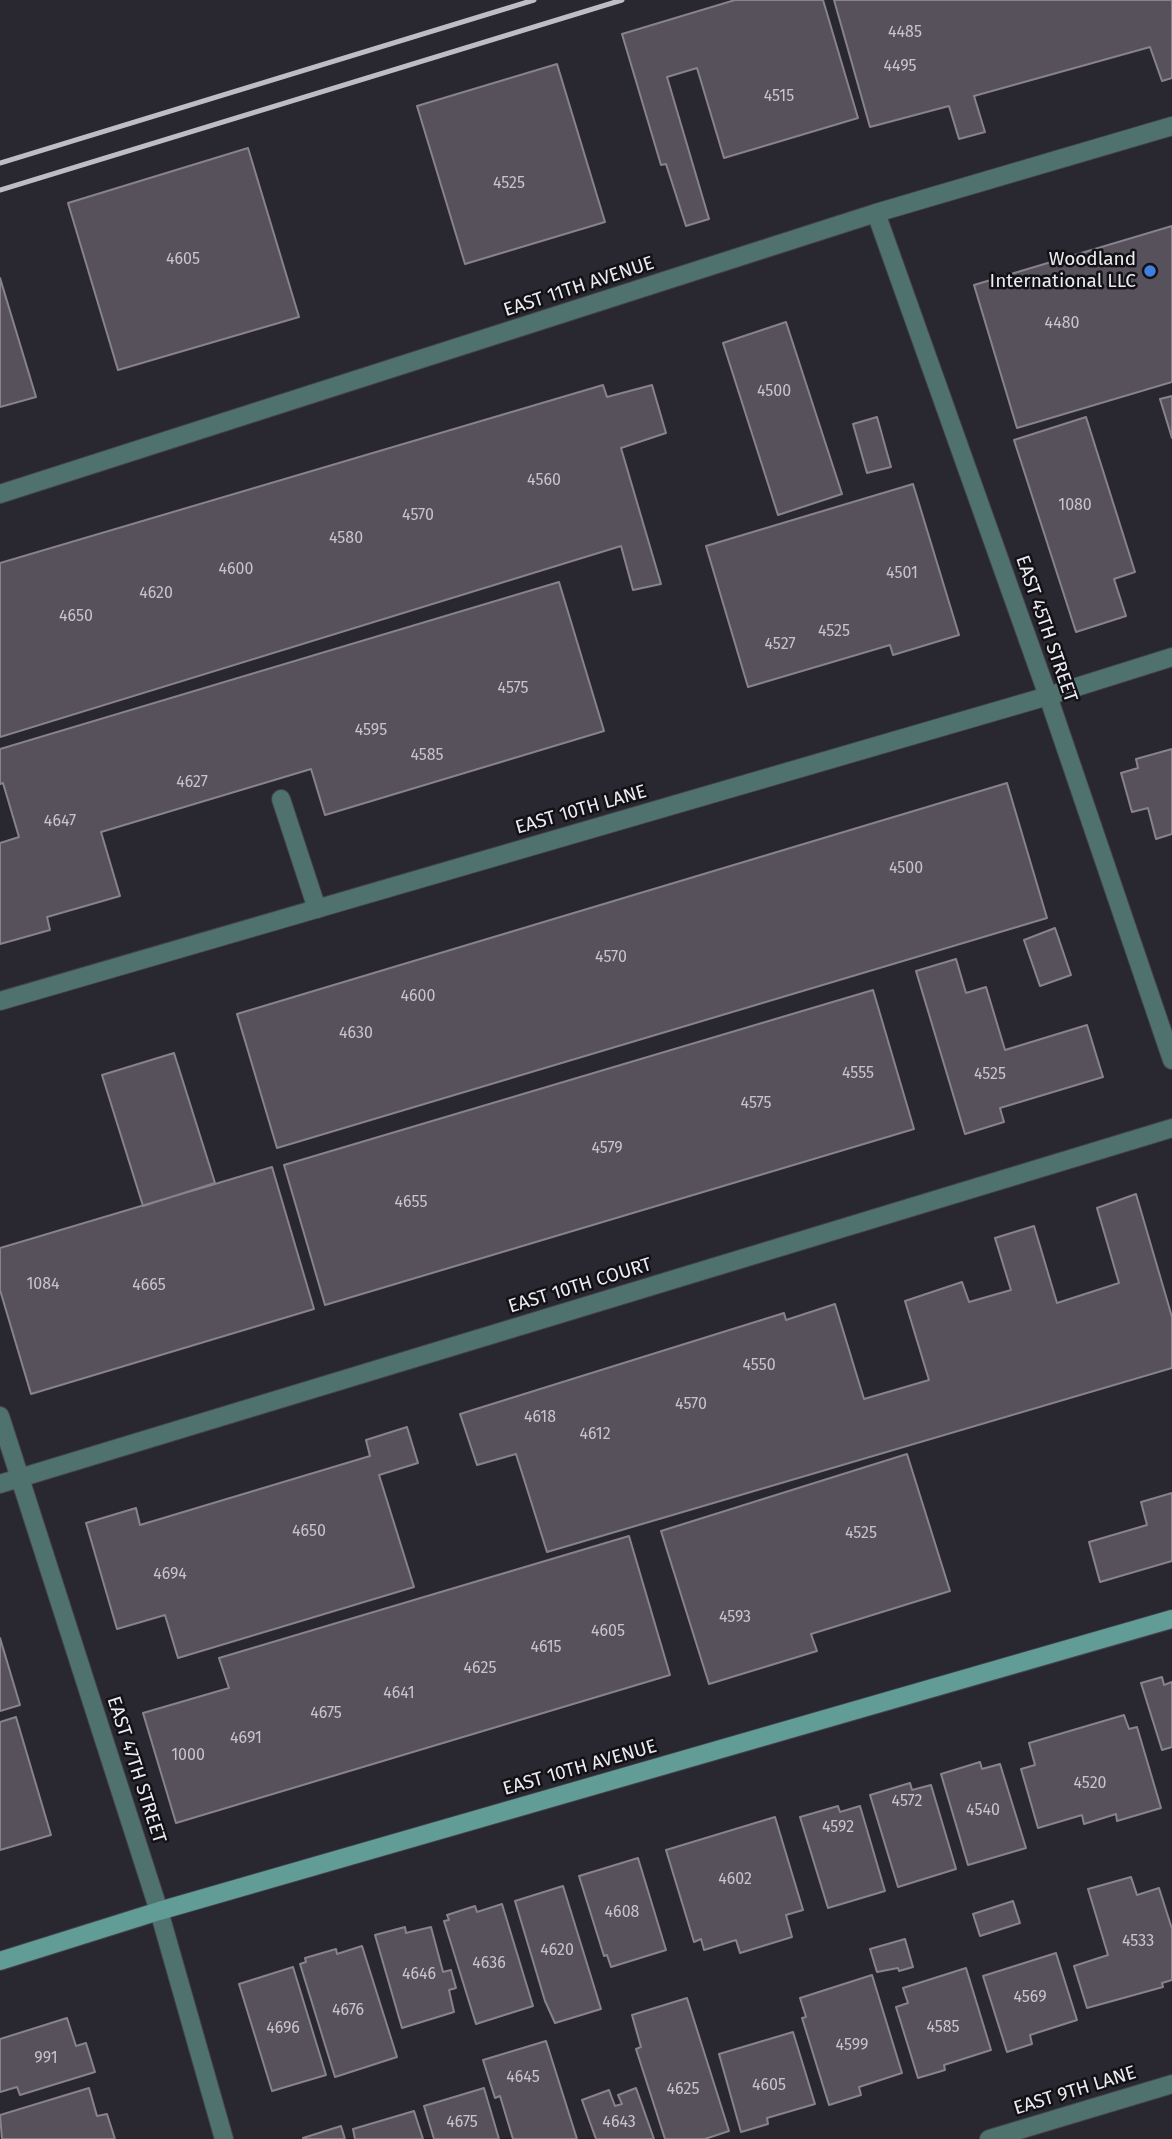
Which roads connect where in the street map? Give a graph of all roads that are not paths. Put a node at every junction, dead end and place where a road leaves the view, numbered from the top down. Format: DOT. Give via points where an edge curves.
graph roads {
  1 [pos="1172,126"];
  2 [pos="876,214"];
  3 [pos="0,494"];
  4 [pos="1172,657"];
  5 [pos="1048,696"];
  6 [pos="281,799"];
  7 [pos="317,909"];
  8 [pos="0,1001"];
  9 [pos="1172,1060"];
  10 [pos="1172,1128"];
  11 [pos="0,1416"];
  12 [pos="20,1478"];
  13 [pos="0,1484"];
  14 [pos="1172,1619"];
  15 [pos="159,1911"];
  16 [pos="0,1961"];
  17 [pos="1172,2084"];
  18 [pos="224,2139"];
  19 [pos="989,2139"];
  1 -- 2 [label="street, EAST 11TH AVENUE"];
  2 -- 3 [label="street, EAST 11TH AVENUE"];
  2 -- 5 [label="street, EAST 45TH STREET"];
  4 -- 5 [label="street, EAST 10TH LANE"];
  5 -- 7 [label="street, EAST 10TH LANE"];
  5 -- 9 [label="street, EAST 45TH STREET"];
  6 -- 7 [label="street"];
  7 -- 8 [label="street, EAST 10TH LANE"];
  10 -- 12 [label="street, EAST 10TH COURT"];
  11 -- 12 [label="street, EAST 47TH STREET"];
  12 -- 13 [label="street, EAST 10TH COURT"];
  12 -- 15 [label="street, EAST 47TH STREET"];
  14 -- 15 [label="street, EAST 10TH AVENUE"];
  15 -- 16 [label="street, EAST 10TH AVENUE"];
  15 -- 18 [label="street, EAST 47TH STREET"];
  17 -- 19 [label="street, EAST 9TH LANE"];
}
